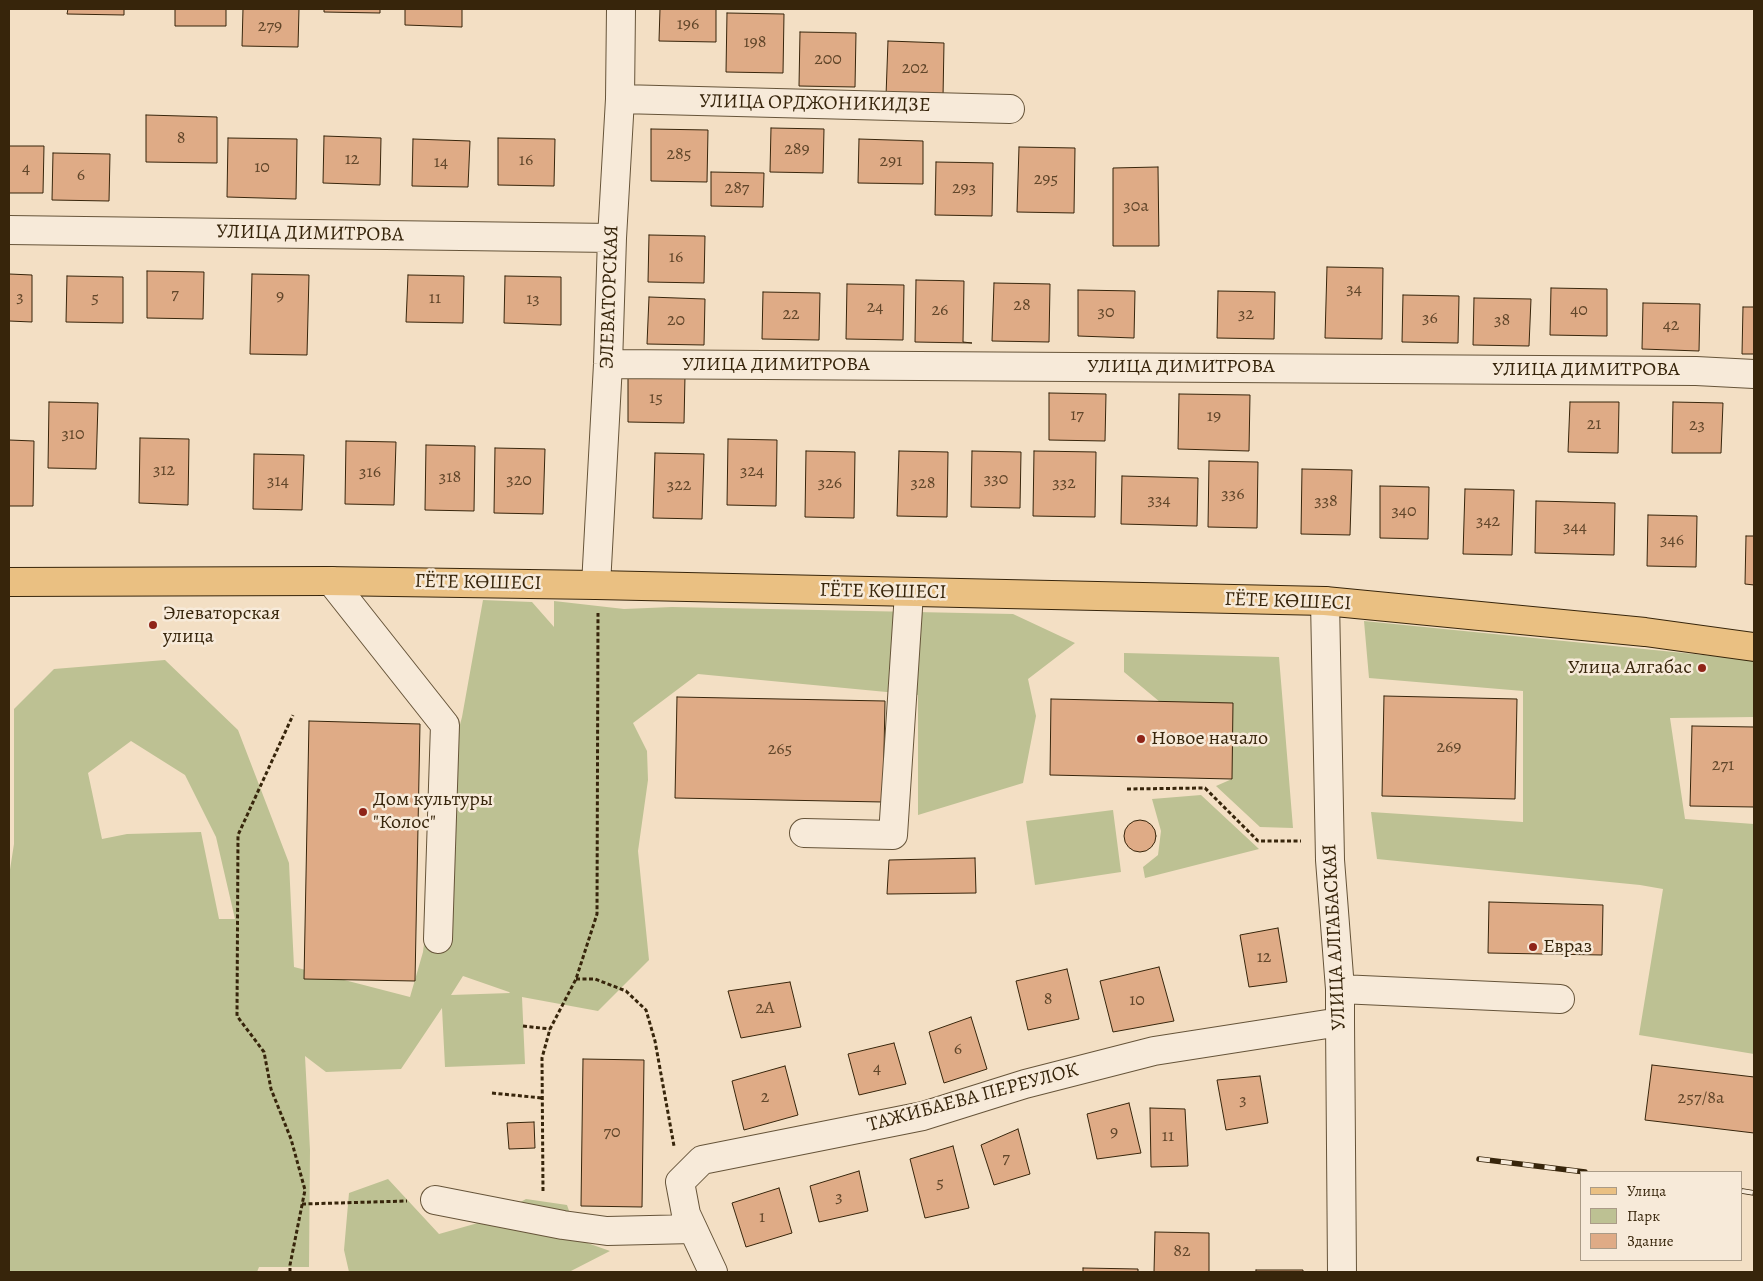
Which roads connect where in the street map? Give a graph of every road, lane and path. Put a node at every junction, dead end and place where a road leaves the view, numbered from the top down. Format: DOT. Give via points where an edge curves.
graph roads {
  1 [pos="621,9"];
  2 [pos="620,99"];
  3 [pos="1010,109"];
  4 [pos="9,230"];
  5 [pos="612,238"];
  6 [pos="608,364"];
  7 [pos="1754,374"];
  8 [pos="331,581"];
  9 [pos="9,582"];
  10 [pos="596,585"];
  11 [pos="909,593"];
  12 [pos="1325,601"];
  13 [pos="1754,647"];
  14 [pos="293,715"];
  15 [pos="1127,789"];
  16 [pos="804,833"];
  17 [pos="1329,841"];
  18 [pos="438,939"];
  19 [pos="576,979"];
  20 [pos="1340,989"];
  21 [pos="1560,999"];
  22 [pos="1340,1022"];
  23 [pos="523,1026"];
  24 [pos="550,1029"];
  25 [pos="492,1093"];
  26 [pos="542,1098"];
  27 [pos="680,1182"];
  28 [pos="435,1200"];
  29 [pos="302,1204"];
  30 [pos="544,1222"];
  31 [pos="693,1229"];
  32 [pos="290,1270"];
  33 [pos="713,1272"];
  34 [pos="1342,1272"];
  1 -- 2 [label="street, ЭЛЕВАТОРСКАЯ"];
  2 -- 3 [label="street, УЛИЦА ОРДЖОНИКИДЗЕ"];
  2 -- 5 [label="street, ЭЛЕВАТОРСКАЯ"];
  4 -- 5 [label="street, УЛИЦА ДИМИТРОВА"];
  5 -- 6 [label="street, ЭЛЕВАТОРСКАЯ"];
  6 -- 7 [label="street, УЛИЦА ДИМИТРОВА"];
  6 -- 10 [label="street, ЭЛЕВАТОРСКАЯ"];
  8 -- 9 [label="main road, ГЁТЕ КӨШЕСІ"];
  8 -- 10 [label="main road, ГЁТЕ КӨШЕСІ"];
  8 -- 18 [label="street" via="445,725"];
  10 -- 11 [label="main road, ГЁТЕ КӨШЕСІ"];
  10 -- 19 [label="path" via="599,621 597,914"];
  11 -- 12 [label="main road, ГЁТЕ КӨШЕСІ"];
  11 -- 16 [label="street" via="893,836"];
  12 -- 13 [label="main road, ГЁТЕ КӨШЕСІ" via="1645,632"];
  12 -- 17 [label="street, УЛИЦА АЛГАБАСКАЯ"];
  14 -- 29 [label="path" via="238,835 237,1016 264,1052 271,1089 291,1138 305,1190"];
  15 -- 17 [label="path" via="1205,788 1258,841"];
  17 -- 20 [label="street, УЛИЦА АЛГАБАСКАЯ"];
  19 -- 24 [label="path"];
  19 -- 27 [label="path" via="595,979 626,991 646,1010 655,1041"];
  20 -- 21 [label="street"];
  20 -- 22 [label="street, УЛИЦА АЛГАБАСКАЯ"];
  22 -- 27 [label="street, ТАЖИБАЕВА ПЕРЕУЛОК" via="1154,1051 1025,1084 923,1116 702,1160"];
  22 -- 34 [label="street, УЛИЦА АЛГАБАСКАЯ"];
  23 -- 24 [label="path"];
  24 -- 26 [label="path" via="542,1058"];
  25 -- 26 [label="path"];
  26 -- 30 [label="path"];
  27 -- 31 [label="street" via="686,1214"];
  28 -- 29 [label="path"];
  28 -- 30 [label="street"];
  29 -- 32 [label="path"];
  30 -- 31 [label="street" via="606,1231"];
  31 -- 33 [label="street"];
}
